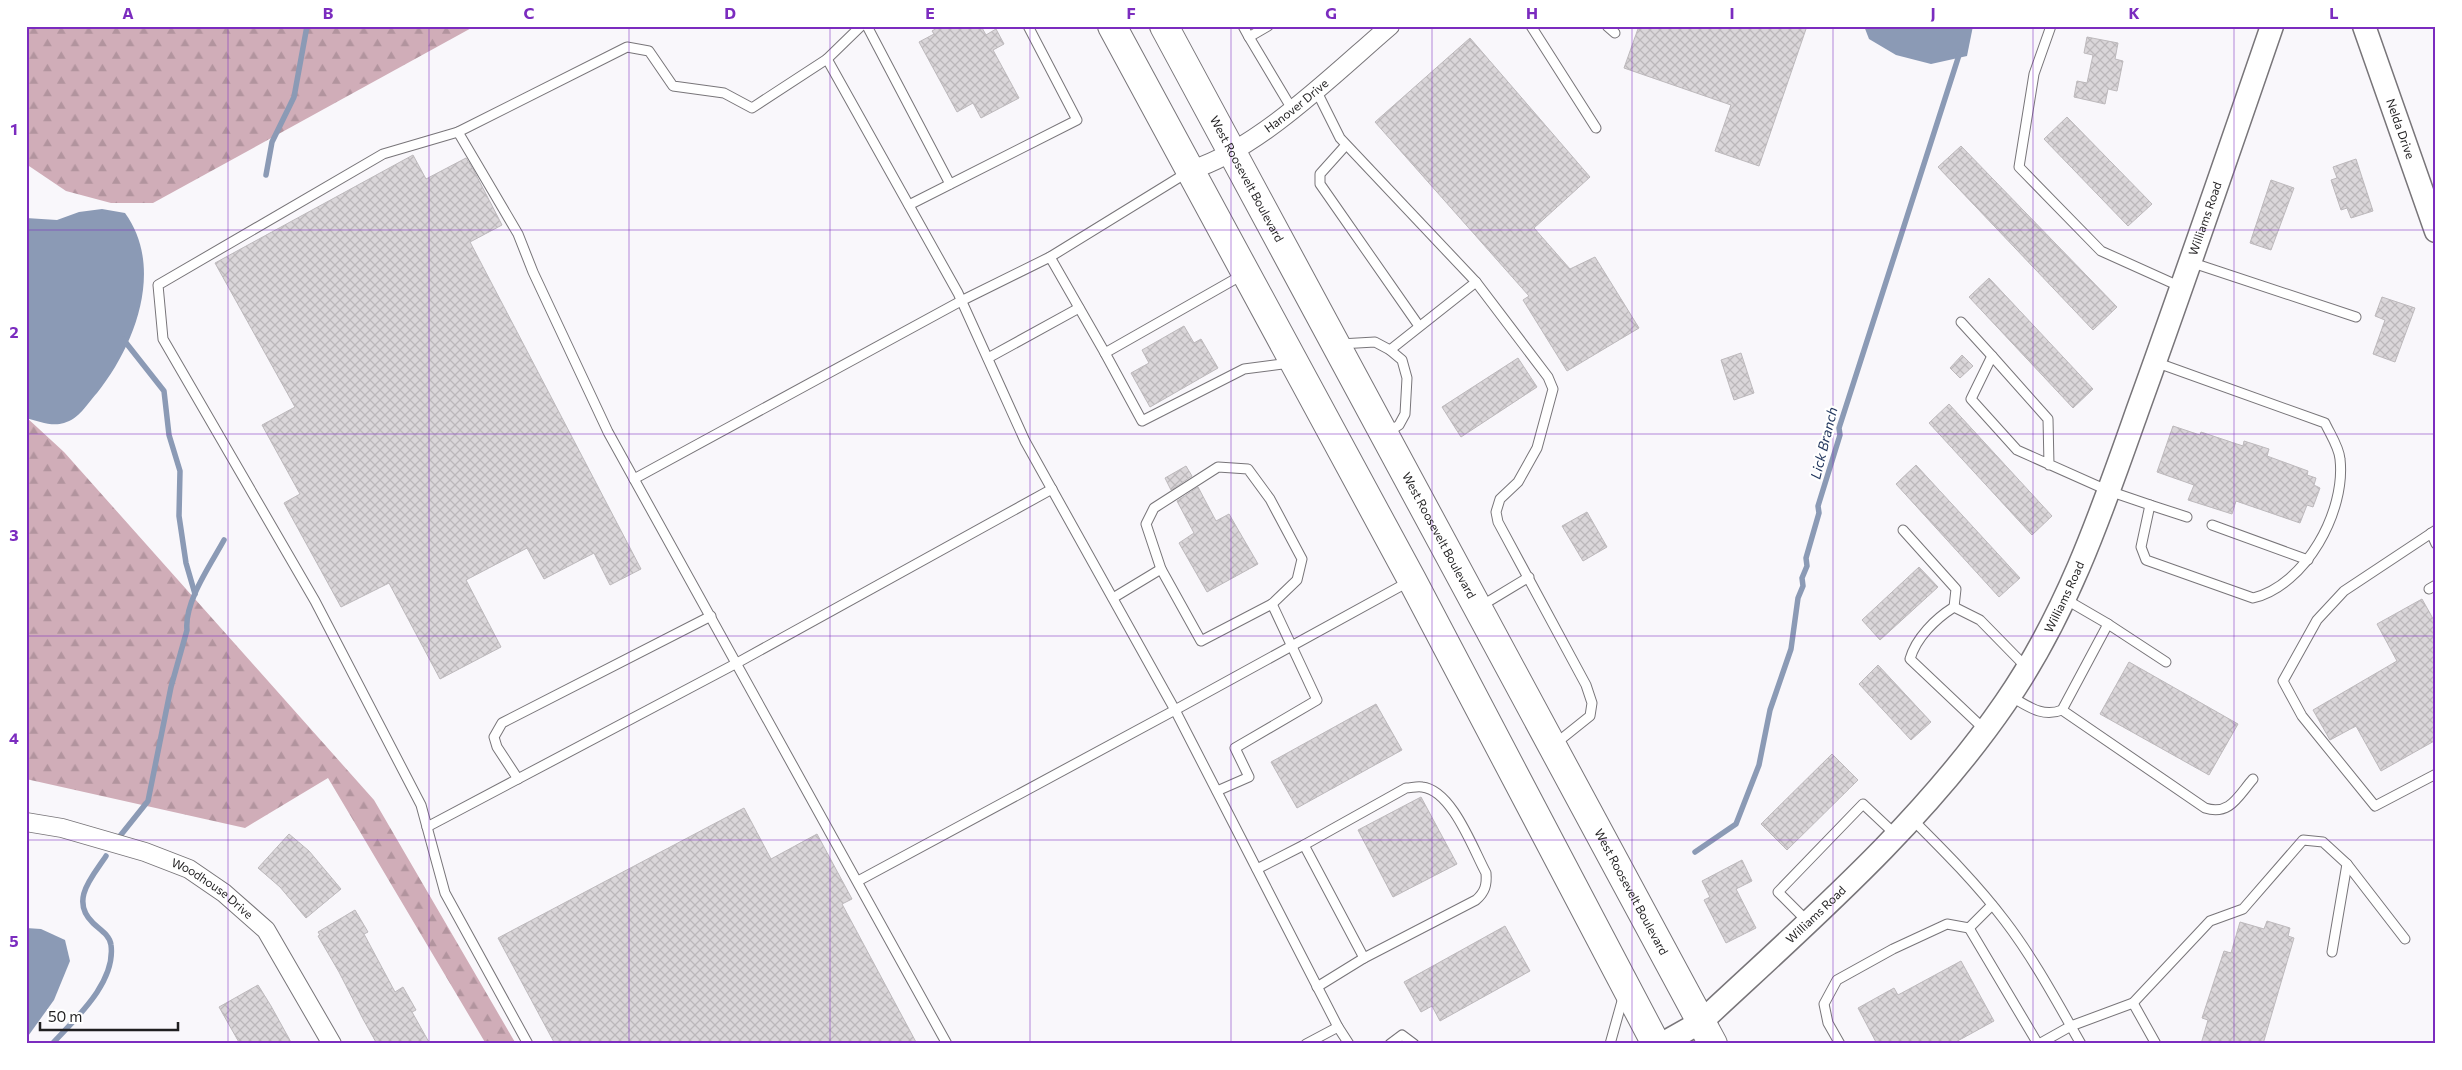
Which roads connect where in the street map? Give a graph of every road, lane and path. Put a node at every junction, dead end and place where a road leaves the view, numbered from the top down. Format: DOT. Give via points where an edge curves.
graph roads {
  1 [pos="861,26"];
  2 [pos="867,26"];
  3 [pos="1028,26"];
  4 [pos="1112,26"];
  5 [pos="1164,26"];
  6 [pos="1243,26"];
  7 [pos="1268,26"];
  8 [pos="1390,26"];
  9 [pos="1531,26"];
  10 [pos="1607,26"];
  11 [pos="2052,26"];
  12 [pos="2272,26"];
  13 [pos="2366,27"];
  14 [pos="1615,33"];
  15 [pos="1249,37"];
  16 [pos="827,59"];
  17 [pos="1316,90"];
  18 [pos="1292,110"];
  19 [pos="1596,128"];
  20 [pos="458,132"];
  21 [pos="1346,145"];
  22 [pos="1232,152"];
  23 [pos="1191,170"];
  24 [pos="950,184"];
  25 [pos="2431,202"];
  26 [pos="909,205"];
  27 [pos="2436,231"];
  28 [pos="1050,257"];
  29 [pos="2190,262"];
  30 [pos="1246,273"];
  31 [pos="1476,282"];
  32 [pos="2182,288"];
  33 [pos="961,301"];
  34 [pos="1079,308"];
  35 [pos="2356,317"];
  36 [pos="1961,322"];
  37 [pos="1419,326"];
  38 [pos="1336,344"];
  39 [pos="1390,350"];
  40 [pos="1105,353"];
  41 [pos="1992,356"];
  42 [pos="988,358"];
  43 [pos="1295,362"];
  44 [pos="2156,362"];
  45 [pos="1384,435"];
  46 [pos="2049,465"];
  47 [pos="634,479"];
  48 [pos="1052,489"];
  49 [pos="2109,491"];
  50 [pos="2150,505"];
  51 [pos="2187,517"];
  52 [pos="2212,525"];
  53 [pos="1903,530"];
  54 [pos="2433,531"];
  55 [pos="2436,544"];
  56 [pos="2308,560"];
  57 [pos="1161,569"];
  58 [pos="1529,577"];
  59 [pos="1412,580"];
  60 [pos="1113,598"];
  61 [pos="2065,599"];
  62 [pos="1272,604"];
  63 [pos="1478,608"];
  64 [pos="1954,608"];
  65 [pos="711,616"];
  66 [pos="2108,624"];
  67 [pos="1293,645"];
  68 [pos="2166,662"];
  69 [pos="737,663"];
  70 [pos="2028,668"];
  71 [pos="2010,696"];
  72 [pos="1175,710"];
  73 [pos="2062,710"];
  74 [pos="1985,730"];
  75 [pos="1553,746"];
  76 [pos="2436,774"];
  77 [pos="518,779"];
  78 [pos="2253,779"];
  79 [pos="1217,791"];
  80 [pos="1912,819"];
  81 [pos="26,822"];
  82 [pos="427,827"];
  83 [pos="1896,835"];
  84 [pos="1304,845"];
  85 [pos="2347,864"];
  86 [pos="1257,869"];
  87 [pos="858,881"];
  88 [pos="1992,905"];
  89 [pos="1807,921"];
  90 [pos="1969,928"];
  91 [pos="2405,939"];
  92 [pos="2332,952"];
  93 [pos="1364,958"];
  94 [pos="1626,986"];
  95 [pos="1317,987"];
  96 [pos="2133,1003"];
  97 [pos="2071,1026"];
  98 [pos="1338,1027"];
  99 [pos="1707,1033"];
  100 [pos="332,1044"];
  101 [pos="528,1044"];
  102 [pos="947,1044"];
  103 [pos="1306,1044"];
  104 [pos="1349,1044"];
  105 [pos="1390,1044"];
  106 [pos="1414,1044"];
  107 [pos="1610,1044"];
  108 [pos="1656,1044"];
  109 [pos="1662,1044"];
  110 [pos="1840,1044"];
  111 [pos="2038,1044"];
  112 [pos="2081,1044"];
  113 [pos="2156,1044"];
  1 -- 16 [label="lane"];
  2 -- 24 [label="lane"];
  3 -- 24 [label="lane" via="1077,120"];
  4 -- 23 [label="highway"];
  5 -- 22 [label="highway, West Roosevelt Boulevard"];
  6 -- 15 [label="lane"];
  7 -- 15 [label="lane"];
  8 -- 17 [label="street, Hanover Drive"];
  9 -- 19 [label="lane"];
  10 -- 14 [label="lane"];
  11 -- 32 [label="lane" via="2034,74 2019,167 2101,251"];
  12 -- 29 [label="street, Williams Road"];
  13 -- 25 [label="street, Nelda Drive"];
  15 -- 18 [label="lane"];
  16 -- 20 [label="lane" via="752,108 724,93 673,86 649,51 627,47"];
  16 -- 26 [label="lane"];
  17 -- 18 [label="street, Hanover Drive"];
  17 -- 21 [label="lane"];
  18 -- 22 [label="street, Hanover Drive"];
  20 -- 47 [label="lane" via="518,234 608,432"];
  20 -- 82 [label="lane" via="383,154 158,285 163,339 315,600 421,805"];
  21 -- 31 [label="lane"];
  21 -- 37 [label="lane" via="1320,174 1320,184"];
  22 -- 23 [label="street, Hanover Drive"];
  22 -- 38 [label="highway, West Roosevelt Boulevard"];
  23 -- 28 [label="lane"];
  23 -- 30 [label="highway"];
  24 -- 26 [label="lane"];
  25 -- 27 [label="street, Nelda Drive"];
  26 -- 33 [label="lane"];
  28 -- 33 [label="lane"];
  28 -- 34 [label="lane"];
  29 -- 32 [label="street, Williams Road"];
  29 -- 35 [label="lane"];
  30 -- 40 [label="lane"];
  30 -- 43 [label="highway"];
  31 -- 37 [label="lane"];
  31 -- 58 [label="lane" via="1548,376 1553,389 1537,448 1518,482 1500,499 1496,512 1498,522"];
  32 -- 44 [label="street, Williams Road"];
  33 -- 42 [label="lane"];
  33 -- 47 [label="lane"];
  34 -- 40 [label="lane"];
  34 -- 42 [label="lane"];
  36 -- 41 [label="lane"];
  37 -- 39 [label="lane"];
  38 -- 39 [label="lane" via="1375,342"];
  38 -- 45 [label="highway, West Roosevelt Boulevard"];
  39 -- 45 [label="lane" via="1402,360 1408,378 1408,394 1406,414"];
  40 -- 43 [label="lane" via="1142,421 1244,370"];
  41 -- 46 [label="lane" via="2048,418"];
  41 -- 46 [label="lane" via="1971,399 2017,450"];
  42 -- 48 [label="lane" via="1025,441"];
  43 -- 59 [label="highway"];
  44 -- 49 [label="street, Williams Road"];
  44 -- 56 [label="lane" via="2325,423 2340,457 2340,489 2326,531"];
  45 -- 63 [label="highway, West Roosevelt Boulevard"];
  46 -- 49 [label="lane"];
  47 -- 65 [label="lane"];
  48 -- 60 [label="lane"];
  48 -- 69 [label="lane"];
  49 -- 50 [label="lane"];
  49 -- 61 [label="street, Williams Road"];
  50 -- 51 [label="lane"];
  50 -- 56 [label="lane" via="2140,547 2146,560 2253,598 2266,595"];
  52 -- 56 [label="lane"];
  53 -- 64 [label="lane" via="1956,589"];
  54 -- 55 [label="lane"];
  54 -- 76 [label="lane" via="2344,591 2316,620 2283,681 2302,716 2375,806"];
  57 -- 60 [label="lane"];
  57 -- 62 [label="lane" via="1201,641"];
  57 -- 62 [label="lane" via="1146,524 1154,508 1218,467 1248,469 1270,499 1302,559 1297,580"];
  58 -- 63 [label="lane"];
  58 -- 75 [label="lane" via="1586,685 1592,703 1590,716"];
  59 -- 67 [label="lane"];
  59 -- 94 [label="highway"];
  60 -- 72 [label="lane"];
  61 -- 66 [label="lane"];
  61 -- 70 [label="street, Williams Road"];
  62 -- 67 [label="lane"];
  63 -- 75 [label="highway, West Roosevelt Boulevard"];
  64 -- 70 [label="lane" via="1980,620"];
  64 -- 74 [label="lane" via="1943,614 1914,645 1910,659"];
  65 -- 69 [label="lane"];
  65 -- 77 [label="lane" via="502,722 494,737 496,747"];
  66 -- 68 [label="lane"];
  66 -- 73 [label="lane"];
  67 -- 72 [label="lane"];
  67 -- 79 [label="lane" via="1317,700 1235,748 1249,777"];
  69 -- 77 [label="lane"];
  69 -- 87 [label="lane"];
  70 -- 71 [label="street, Williams Road"];
  71 -- 73 [label="lane" via="2043,712 2051,714"];
  71 -- 74 [label="street, Williams Road"];
  72 -- 79 [label="lane"];
  72 -- 87 [label="lane"];
  73 -- 78 [label="lane" via="2205,808 2215,811 2229,808"];
  74 -- 80 [label="street, Williams Road" via="1949,778"];
  75 -- 99 [label="highway, West Roosevelt Boulevard"];
  77 -- 82 [label="lane"];
  79 -- 86 [label="lane"];
  80 -- 83 [label="street, Williams Road"];
  80 -- 88 [label="lane" via="1956,862"];
  81 -- 100 [label="street, Woodhouse Drive" via="62,828 145,852 189,869 224,893 266,930"];
  82 -- 101 [label="lane" via="445,893"];
  83 -- 89 [label="street, Williams Road"];
  83 -- 89 [label="lane" via="1863,804 1778,892"];
  84 -- 86 [label="lane"];
  84 -- 93 [label="lane"];
  84 -- 93 [label="lane" via="1406,788 1422,787 1439,794 1450,806 1486,873 1487,883 1476,900"];
  85 -- 91 [label="lane"];
  85 -- 92 [label="lane"];
  85 -- 96 [label="lane" via="2323,842 2303,840 2243,909 2210,921"];
  86 -- 95 [label="lane"];
  87 -- 102 [label="lane"];
  88 -- 90 [label="lane"];
  88 -- 97 [label="lane"];
  89 -- 99 [label="street, Williams Road"];
  90 -- 110 [label="lane" via="1947,924 1837,980 1824,1004 1828,1023"];
  90 -- 111 [label="lane"];
  93 -- 95 [label="lane"];
  94 -- 107 [label="lane"];
  94 -- 108 [label="highway"];
  95 -- 98 [label="lane"];
  96 -- 97 [label="lane"];
  96 -- 113 [label="lane"];
  97 -- 111 [label="lane"];
  97 -- 112 [label="lane"];
  98 -- 103 [label="lane"];
  98 -- 104 [label="lane"];
  99 -- 109 [label="street, Williams Road"];
  105 -- 106 [label="lane" via="1402,1036"];
}
